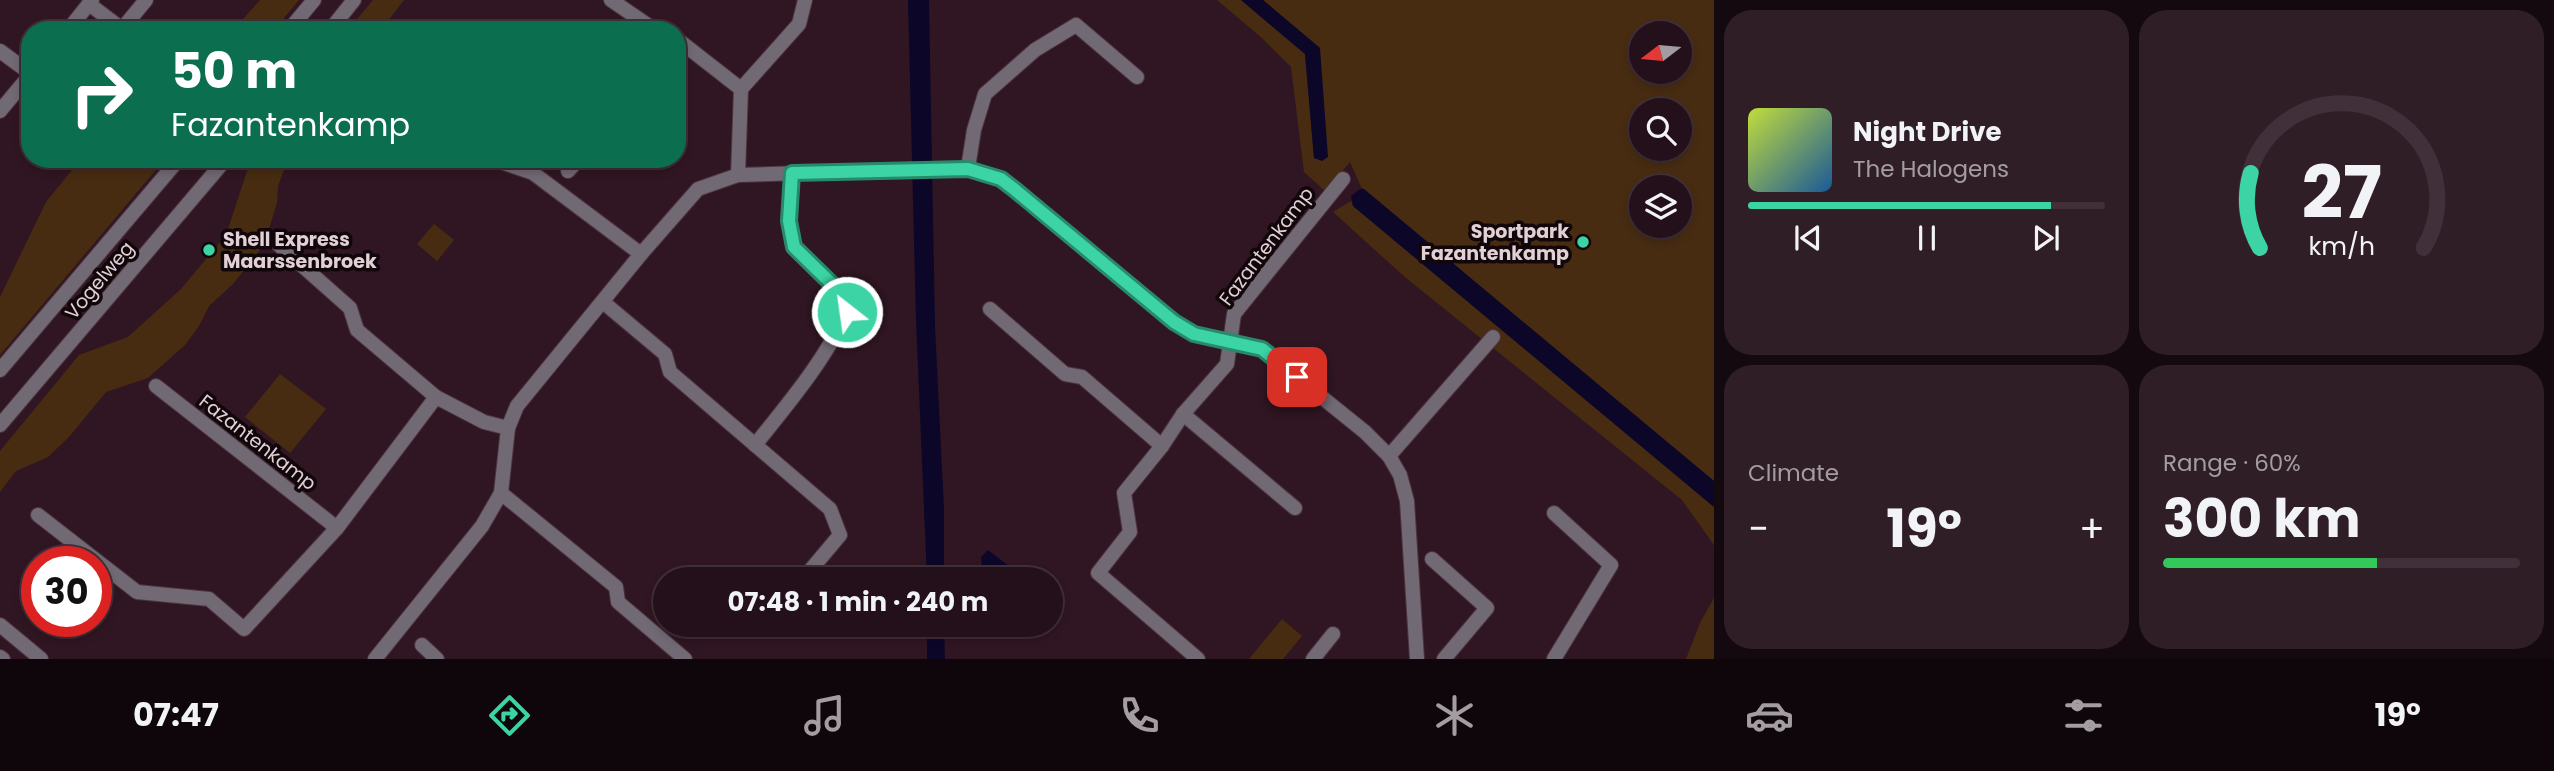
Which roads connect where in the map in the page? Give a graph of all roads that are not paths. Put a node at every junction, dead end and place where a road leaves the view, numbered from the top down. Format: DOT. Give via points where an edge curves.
graph roads {
  1 [pos="146,0"];
  2 [pos="314,0"];
  3 [pos="354,0"];
  4 [pos="611,0"];
  5 [pos="805,0"];
  6 [pos="90,2"];
  7 [pos="75,21"];
  8 [pos="113,21"];
  9 [pos="129,21"];
  10 [pos="296,21"];
  11 [pos="337,21"];
  12 [pos="641,21"];
  13 [pos="686,48"];
  14 [pos="0,51"];
  15 [pos="21,67"];
  16 [pos="1138,77"];
  17 [pos="21,85"];
  18 [pos="741,89"];
  19 [pos="0,111"];
  20 [pos="171,168"];
  21 [pos="218,168"];
  22 [pos="518,168"];
  23 [pos="571,168"];
  24 [pos="968,169"];
  25 [pos="568,171"];
  26 [pos="792,173"];
  27 [pos="738,175"];
  28 [pos="1343,179"];
  29 [pos="279,245"];
  30 [pos="641,254"];
  31 [pos="603,302"];
  32 [pos="990,309"];
  33 [pos="1493,338"];
  34 [pos="1230,342"];
  35 [pos="0,370"];
  36 [pos="156,386"];
  37 [pos="436,397"];
  38 [pos="1183,414"];
  39 [pos="0,425"];
  40 [pos="508,428"];
  41 [pos="755,445"];
  42 [pos="1162,446"];
  43 [pos="1389,456"];
  44 [pos="501,493"];
  45 [pos="1295,508"];
  46 [pos="1554,513"];
  47 [pos="38,515"];
  48 [pos="337,528"];
  49 [pos="1432,559"];
  50 [pos="813,567"];
  51 [pos="0,625"];
  52 [pos="1334,634"];
  53 [pos="422,645"];
  54 [pos="41,659"];
  55 [pos="375,659"];
  56 [pos="437,659"];
  57 [pos="685,659"];
  58 [pos="1198,659"];
  59 [pos="1313,659"];
  60 [pos="1417,659"];
  61 [pos="1444,659"];
  62 [pos="1554,659"];
  1 -- 9 [label="street"];
  2 -- 10 [label="street"];
  3 -- 11 [label="street"];
  4 -- 12 [label="street"];
  5 -- 18 [label="street" via="799,24"];
  6 -- 7 [label="street"];
  6 -- 8 [label="street"];
  13 -- 18 [label="street"];
  14 -- 15 [label="street"];
  16 -- 24 [label="street" via="1076,25 1035,50 985,94"];
  17 -- 19 [label="street"];
  18 -- 27 [label="street"];
  20 -- 35 [label="street, Vogelweg"];
  21 -- 39 [label="street, Vogelweg"];
  22 -- 30 [label="street" via="533,173"];
  23 -- 25 [label="street"];
  24 -- 26 [label="street"];
  24 -- 34 [label="street" via="1001,179 1174,322 1194,334"];
  26 -- 27 [label="street"];
  26 -- 41 [label="street" via="789,221 794,247 842,294 847,312 839,331"];
  27 -- 30 [label="street" via="698,189"];
  28 -- 34 [label="street, Fazantenkamp" via="1234,314"];
  29 -- 37 [label="street" via="350,308 357,330"];
  30 -- 31 [label="street"];
  31 -- 40 [label="street" via="517,406"];
  31 -- 41 [label="street" via="665,354 670,372"];
  32 -- 42 [label="street" via="1065,374 1082,377"];
  33 -- 43 [label="street"];
  34 -- 38 [label="street, Fazantenkamp" via="1227,364"];
  34 -- 43 [label="street" via="1262,349"];
  36 -- 48 [label="street, Fazantenkamp"];
  37 -- 40 [label="street" via="484,422"];
  37 -- 48 [label="street"];
  38 -- 42 [label="street, Fazantenkamp"];
  38 -- 45 [label="street"];
  40 -- 44 [label="street"];
  41 -- 50 [label="street" via="831,509 840,535"];
  42 -- 58 [label="street, Fazantenkamp" via="1124,493 1130,533 1098,573"];
  43 -- 60 [label="street" via="1407,501"];
  44 -- 55 [label="street" via="482,526"];
  44 -- 57 [label="street" via="616,587 618,602"];
  46 -- 62 [label="street" via="1611,565"];
  47 -- 48 [label="street" via="137,592 209,599 244,629"];
  49 -- 61 [label="street" via="1487,608"];
  51 -- 54 [label="street"];
  52 -- 59 [label="street"];
  53 -- 56 [label="street"];
}
